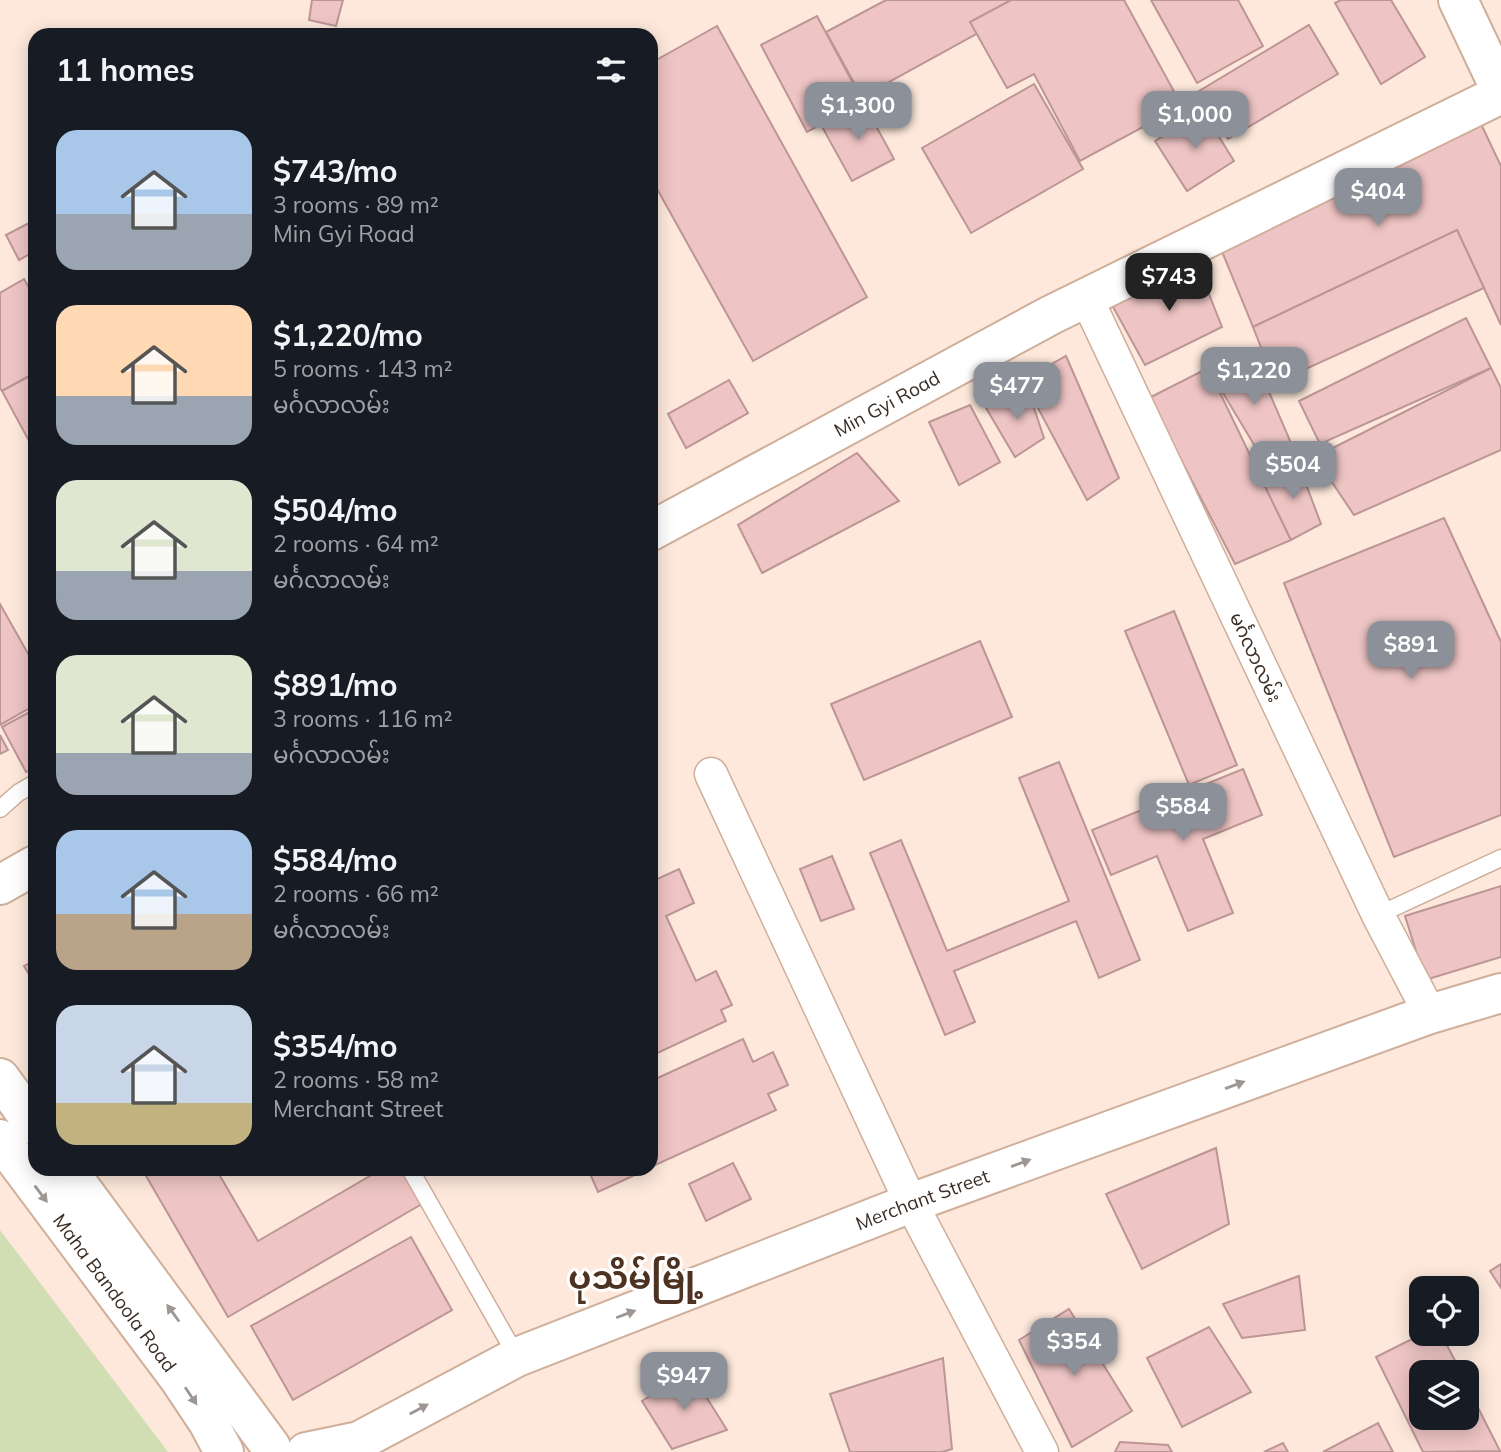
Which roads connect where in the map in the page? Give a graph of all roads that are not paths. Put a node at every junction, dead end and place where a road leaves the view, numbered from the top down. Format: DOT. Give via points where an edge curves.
graph roads {
  1 [pos="1458,0"];
  2 [pos="1501,93"];
  3 [pos="1086,297"];
  4 [pos="658,527"];
  5 [pos="711,774"];
  6 [pos="28,787"];
  7 [pos="0,808"];
  8 [pos="1501,858"];
  9 [pos="28,869"];
  10 [pos="0,885"];
  11 [pos="1378,915"];
  12 [pos="1501,993"];
  13 [pos="1430,1014"];
  14 [pos="0,1078"];
  15 [pos="28,1116"];
  16 [pos="0,1139"];
  17 [pos="72,1176"];
  18 [pos="414,1176"];
  19 [pos="911,1203"];
  20 [pos="517,1357"];
  21 [pos="355,1446"];
  22 [pos="282,1451"];
  23 [pos="224,1452"];
  24 [pos="1042,1452"];
  1 -- 2 [label="main road"];
  2 -- 3 [label="main road, Min Gyi Road"];
  3 -- 4 [label="main road, Min Gyi Road"];
  3 -- 11 [label="street, မင်္ဂလာလမ်း"];
  5 -- 19 [label="street"];
  6 -- 7 [label="lane"];
  8 -- 11 [label="lane"];
  9 -- 10 [label="main road"];
  11 -- 13 [label="street, မင်္ဂလာလမ်း"];
  12 -- 13 [label="main road, Merchant Street"];
  19 -- 13 [label="main road, Merchant Street, one-way"];
  14 -- 15 [label="main road"];
  16 -- 23 [label="main road, Maha Bandoola Road, one-way" via="180,1380"];
  22 -- 17 [label="main road, Maha Bandoola Road, one-way"];
  18 -- 20 [label="lane"];
  20 -- 19 [label="main road, Merchant Street, one-way"];
  19 -- 24 [label="street"];
  21 -- 20 [label="main road, Merchant Street, one-way"];
  21 -- 22 [label="main road, Merchant Street"];
}
